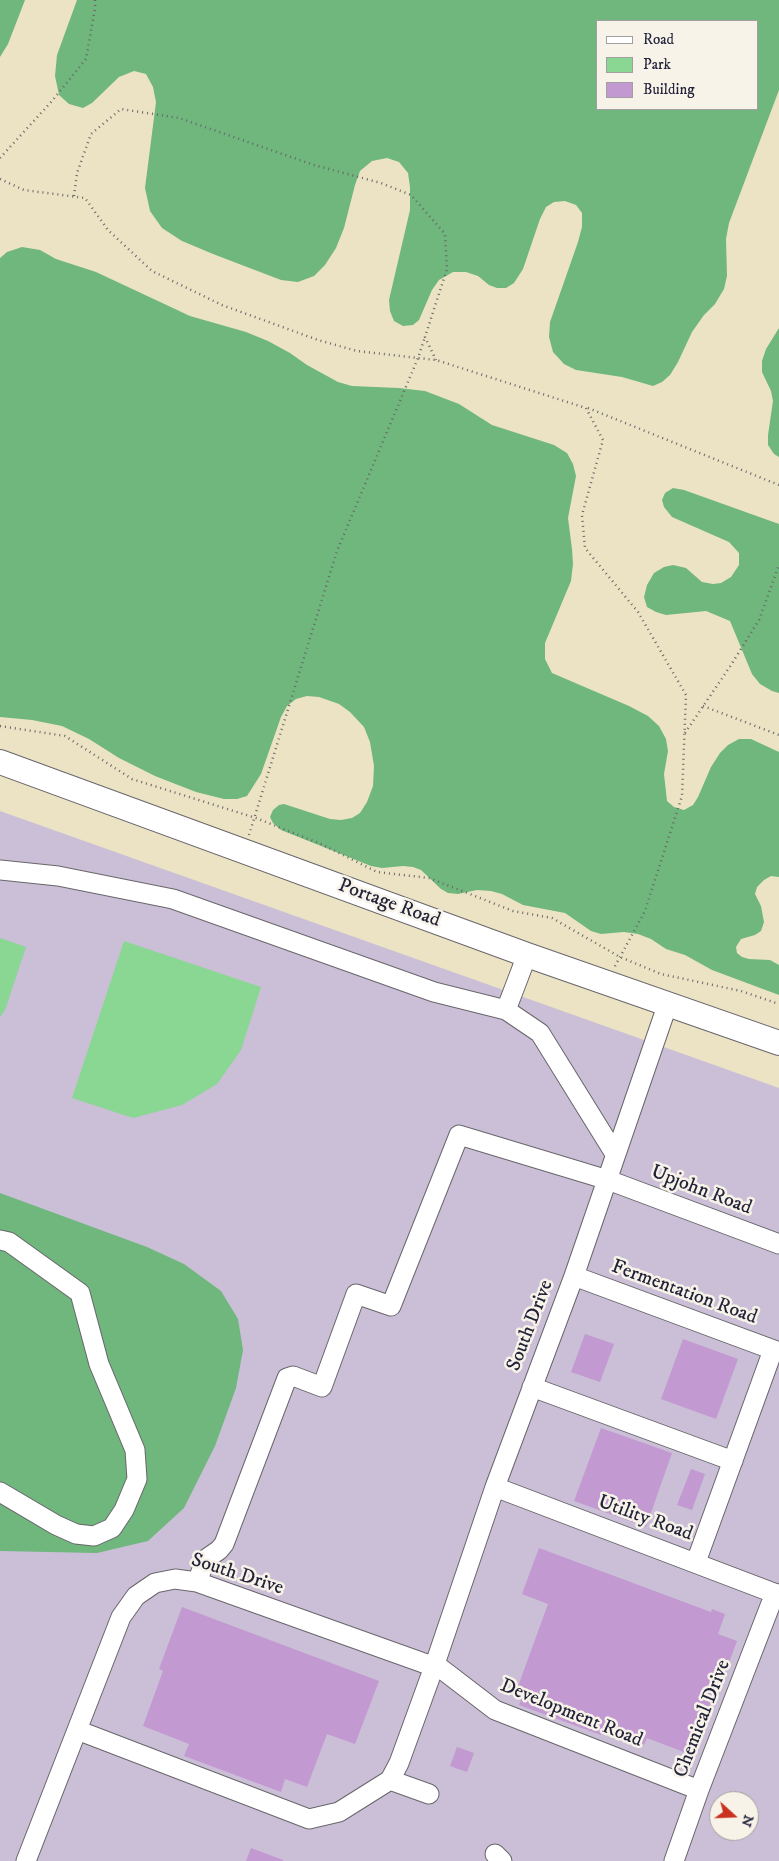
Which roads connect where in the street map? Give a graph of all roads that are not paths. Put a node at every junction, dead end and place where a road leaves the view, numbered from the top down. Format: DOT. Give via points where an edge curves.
graph roads {
  1 [pos="0,762"];
  2 [pos="0,870"];
  3 [pos="527,955"];
  4 [pos="668,1004"];
  5 [pos="506,1010"];
  6 [pos="779,1043"];
  7 [pos="615,1154"];
  8 [pos="608,1180"];
  9 [pos="0,1240"];
  10 [pos="779,1244"];
  11 [pos="574,1276"];
  12 [pos="776,1351"];
  13 [pos="532,1387"];
  14 [pos="733,1461"];
  15 [pos="496,1487"];
  16 [pos="0,1492"];
  17 [pos="696,1562"];
  18 [pos="197,1582"];
  19 [pos="777,1594"];
  20 [pos="436,1664"];
  21 [pos="77,1730"];
  22 [pos="390,1780"];
  23 [pos="699,1790"];
  24 [pos="429,1794"];
  25 [pos="26,1861"];
  26 [pos="674,1861"];
  1 -- 3 [label="main road, Portage Road"];
  2 -- 5 [label="lane" via="58,876 173,899 434,992"];
  3 -- 4 [label="main road, Portage Road"];
  3 -- 5 [label="lane"];
  4 -- 6 [label="main road, Portage Road"];
  4 -- 7 [label="lane, South Drive"];
  5 -- 7 [label="lane" via="540,1033"];
  7 -- 8 [label="lane, South Drive"];
  8 -- 10 [label="lane, Upjohn Road"];
  8 -- 11 [label="lane, South Drive"];
  8 -- 18 [label="lane, Upjohn Road" via="459,1135 391,1306 356,1294 322,1387 292,1376 287,1378 224,1544 206,1559"];
  9 -- 16 [label="lane" via="9,1242 80,1293 99,1364 135,1450 137,1479 124,1510 112,1528 94,1536 76,1534 63,1528"];
  11 -- 12 [label="lane, Fermentation Road"];
  11 -- 13 [label="lane, South Drive"];
  12 -- 14 [label="lane"];
  13 -- 14 [label="lane"];
  13 -- 15 [label="lane, South Drive"];
  14 -- 17 [label="lane"];
  15 -- 17 [label="lane, Utility Road"];
  15 -- 20 [label="lane, South Drive"];
  17 -- 19 [label="lane, Utility Road"];
  18 -- 20 [label="lane, South Drive" via="432,1666"];
  18 -- 21 [label="lane, South Drive" via="176,1579 155,1583 128,1604 120,1617"];
  19 -- 23 [label="lane, Chemical Drive"];
  20 -- 22 [label="lane, South Drive" via="400,1763"];
  20 -- 23 [label="lane, Development Road" via="495,1710"];
  21 -- 22 [label="lane, South Drive" via="309,1819 339,1812"];
  21 -- 25 [label="lane, South Drive"];
  22 -- 24 [label="lane"];
  23 -- 26 [label="lane, Chemical Drive"];
}
